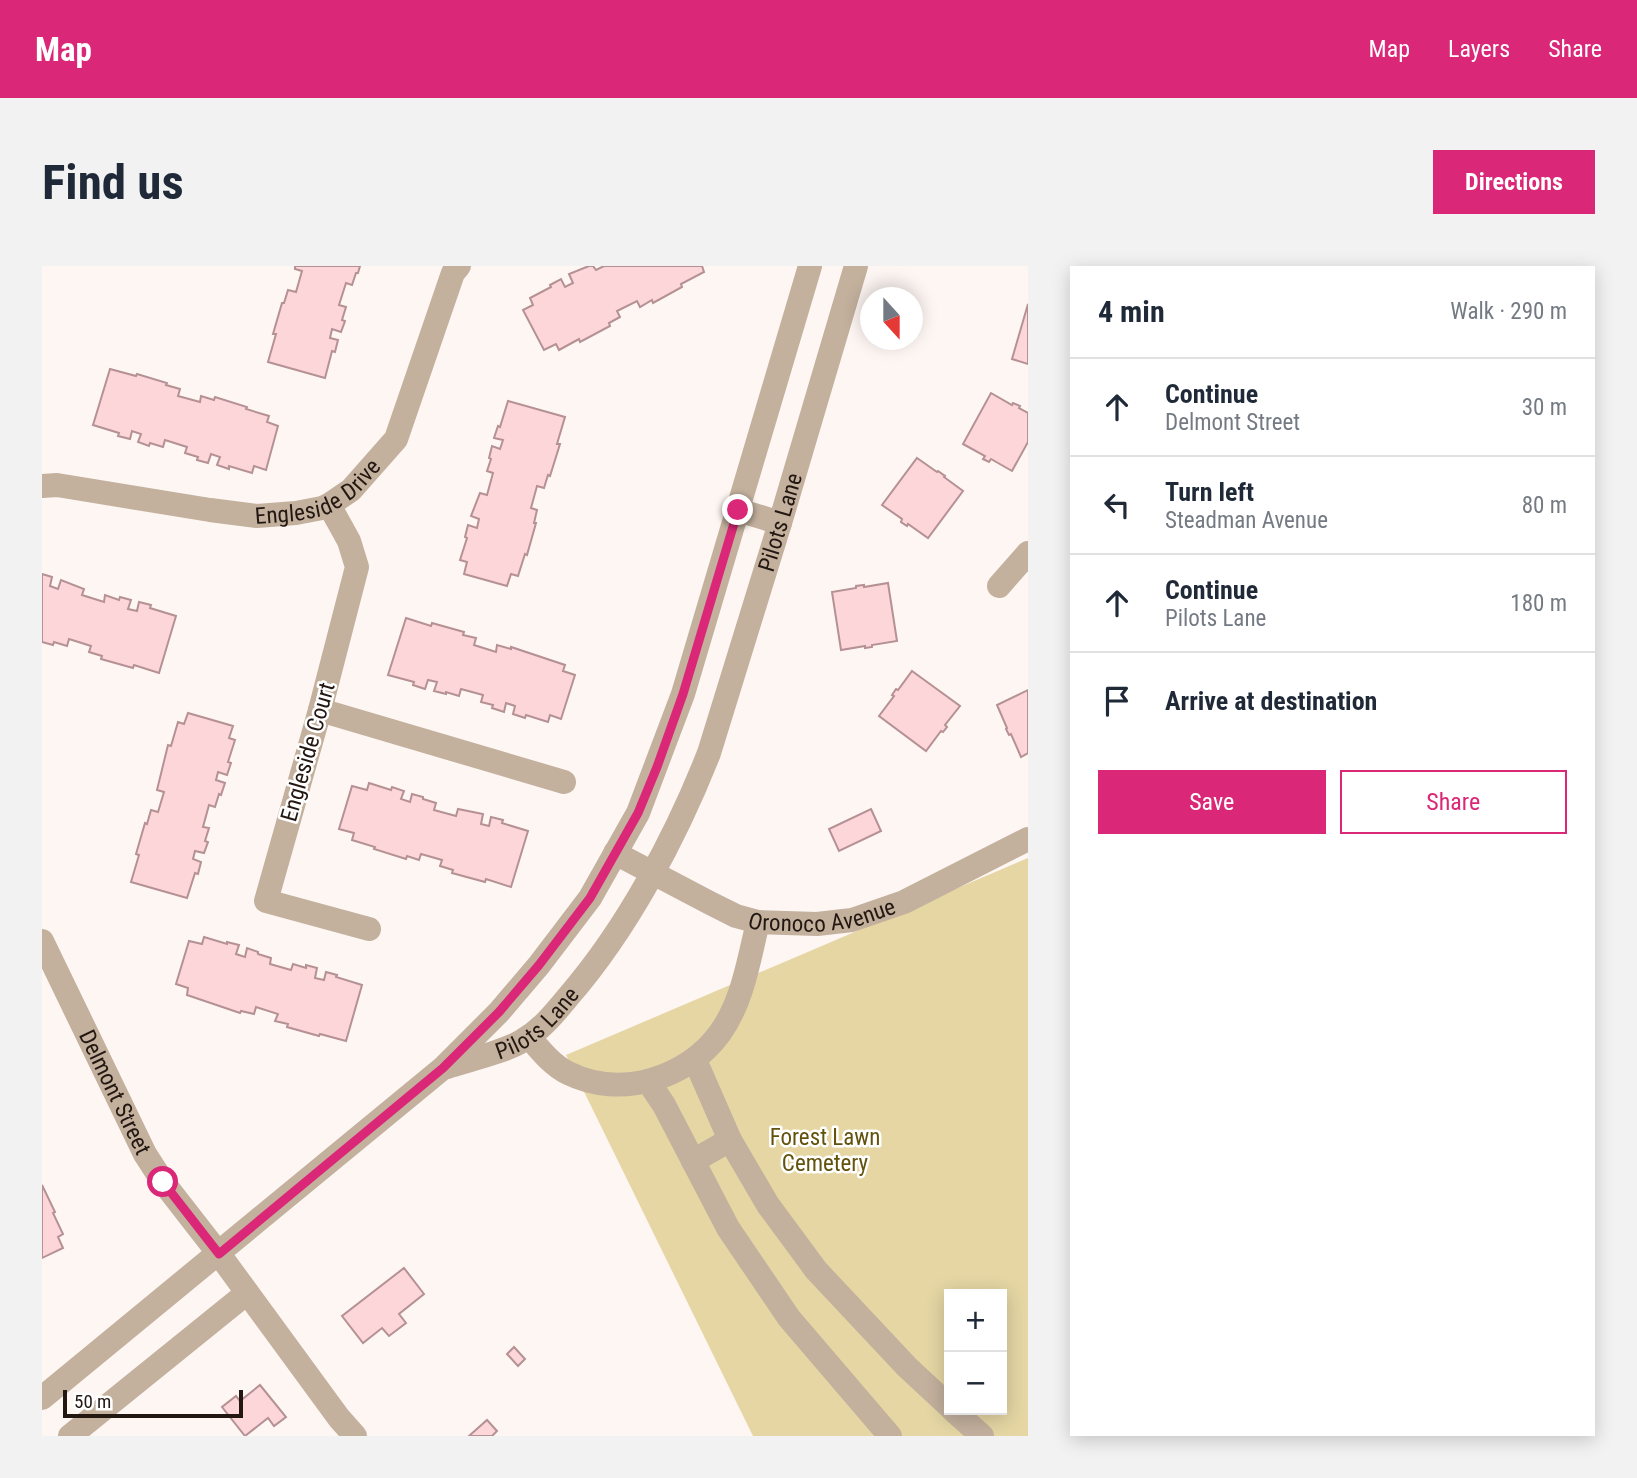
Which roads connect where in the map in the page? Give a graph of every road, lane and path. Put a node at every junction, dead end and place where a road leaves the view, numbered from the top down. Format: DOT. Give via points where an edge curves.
graph roads {
  1 [pos="459,266"];
  2 [pos="810,266"];
  3 [pos="856,266"];
  4 [pos="42,485"];
  5 [pos="329,505"];
  6 [pos="738,510"];
  7 [pos="780,523"];
  8 [pos="1028,553"];
  9 [pos="999,586"];
  10 [pos="320,710"];
  11 [pos="564,782"];
  12 [pos="1028,839"];
  13 [pos="615,853"];
  14 [pos="653,872"];
  15 [pos="758,922"];
  16 [pos="369,929"];
  17 [pos="42,941"];
  18 [pos="529,1037"];
  19 [pos="695,1059"];
  20 [pos="443,1068"];
  21 [pos="648,1081"];
  22 [pos="730,1140"];
  23 [pos="693,1161"];
  24 [pos="219,1254"];
  25 [pos="247,1293"];
  26 [pos="42,1398"];
  27 [pos="944,1401"];
  28 [pos="959,1415"];
  29 [pos="70,1436"];
  30 [pos="355,1436"];
  31 [pos="890,1436"];
  32 [pos="982,1436"];
  1 -- 5 [label="street, Engleside Drive" via="396,439 351,491"];
  2 -- 6 [label="street, Pilots Lane"];
  3 -- 7 [label="street, Pilots Lane"];
  4 -- 5 [label="street, Engleside Drive" via="257,516"];
  5 -- 10 [label="street, Engleside Court" via="358,566"];
  6 -- 7 [label="street"];
  6 -- 13 [label="street, Pilots Lane" via="683,694 638,813"];
  7 -- 14 [label="street, Pilots Lane" via="709,753"];
  8 -- 9 [label="street"];
  10 -- 11 [label="street"];
  10 -- 16 [label="street, Engleside Court" via="267,901"];
  12 -- 15 [label="street, Oronoco Avenue" via="904,902 852,920"];
  13 -- 14 [label="street, Oronoco Avenue"];
  13 -- 20 [label="street, Pilots Lane" via="590,898 539,965"];
  14 -- 15 [label="street, Oronoco Avenue" via="736,916"];
  14 -- 18 [label="street, Pilots Lane" via="584,979"];
  15 -- 19 [label="street" via="739,999 721,1032"];
  17 -- 24 [label="street, Delmont Street" via="145,1154"];
  18 -- 20 [label="street, Pilots Lane"];
  18 -- 21 [label="street" via="558,1067 582,1079 617,1085"];
  19 -- 21 [label="street"];
  19 -- 22 [label="street"];
  20 -- 24 [label="street"];
  21 -- 23 [label="street"];
  22 -- 23 [label="street"];
  22 -- 27 [label="street" via="768,1205 816,1270"];
  23 -- 31 [label="street" via="729,1228 789,1318"];
  24 -- 25 [label="street, Delmont Street"];
  24 -- 26 [label="street"];
  25 -- 29 [label="street"];
  25 -- 30 [label="street, Delmont Street"];
  28 -- 32 [label="street"];
}
